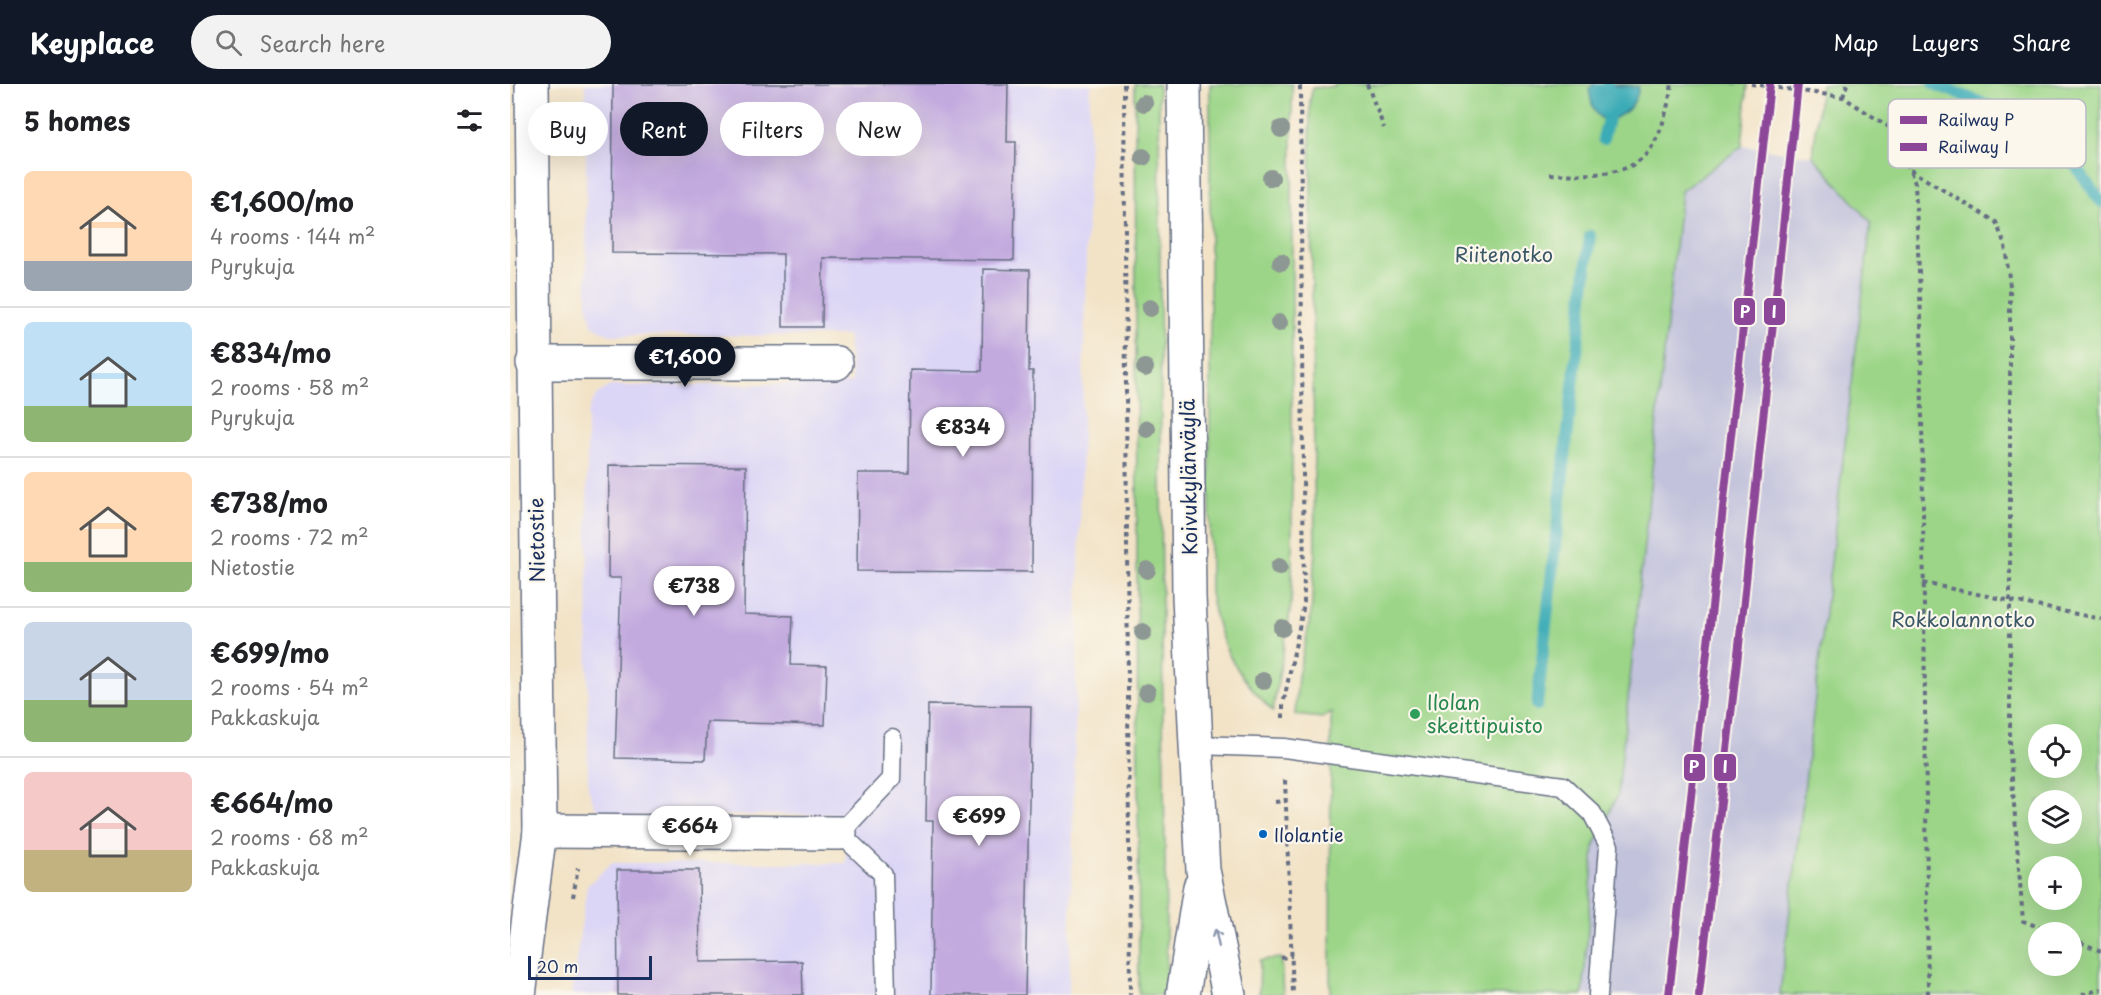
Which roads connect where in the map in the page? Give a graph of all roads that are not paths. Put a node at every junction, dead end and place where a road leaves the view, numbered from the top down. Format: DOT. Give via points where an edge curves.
graph roads {
  1 [pos="532,84"];
  2 [pos="1184,84"];
  3 [pos="533,363"];
  4 [pos="836,363"];
  5 [pos="892,738"];
  6 [pos="1196,745"];
  7 [pos="540,831"];
  8 [pos="840,833"];
  9 [pos="1203,870"];
  10 [pos="519,995"];
  11 [pos="886,995"];
  12 [pos="1183,995"];
  13 [pos="1229,995"];
  14 [pos="1598,995"];
  1 -- 3 [label="street, Nietostie"];
  2 -- 6 [label="street, Koivukylänväylä" via="1189,597"];
  3 -- 4 [label="street"];
  3 -- 7 [label="street, Nietostie"];
  5 -- 8 [label="lane" via="891,779"];
  6 -- 9 [label="street, Koivukylänväylä"];
  6 -- 14 [label="lane" via="1284,748 1563,786 1592,813 1609,846"];
  7 -- 8 [label="street"];
  7 -- 10 [label="street, Nietostie"];
  8 -- 11 [label="lane" via="883,874"];
  9 -- 12 [label="street, Koivukylänväylä"];
  13 -- 9 [label="street, Koivukylänväylä, one-way"];
}
